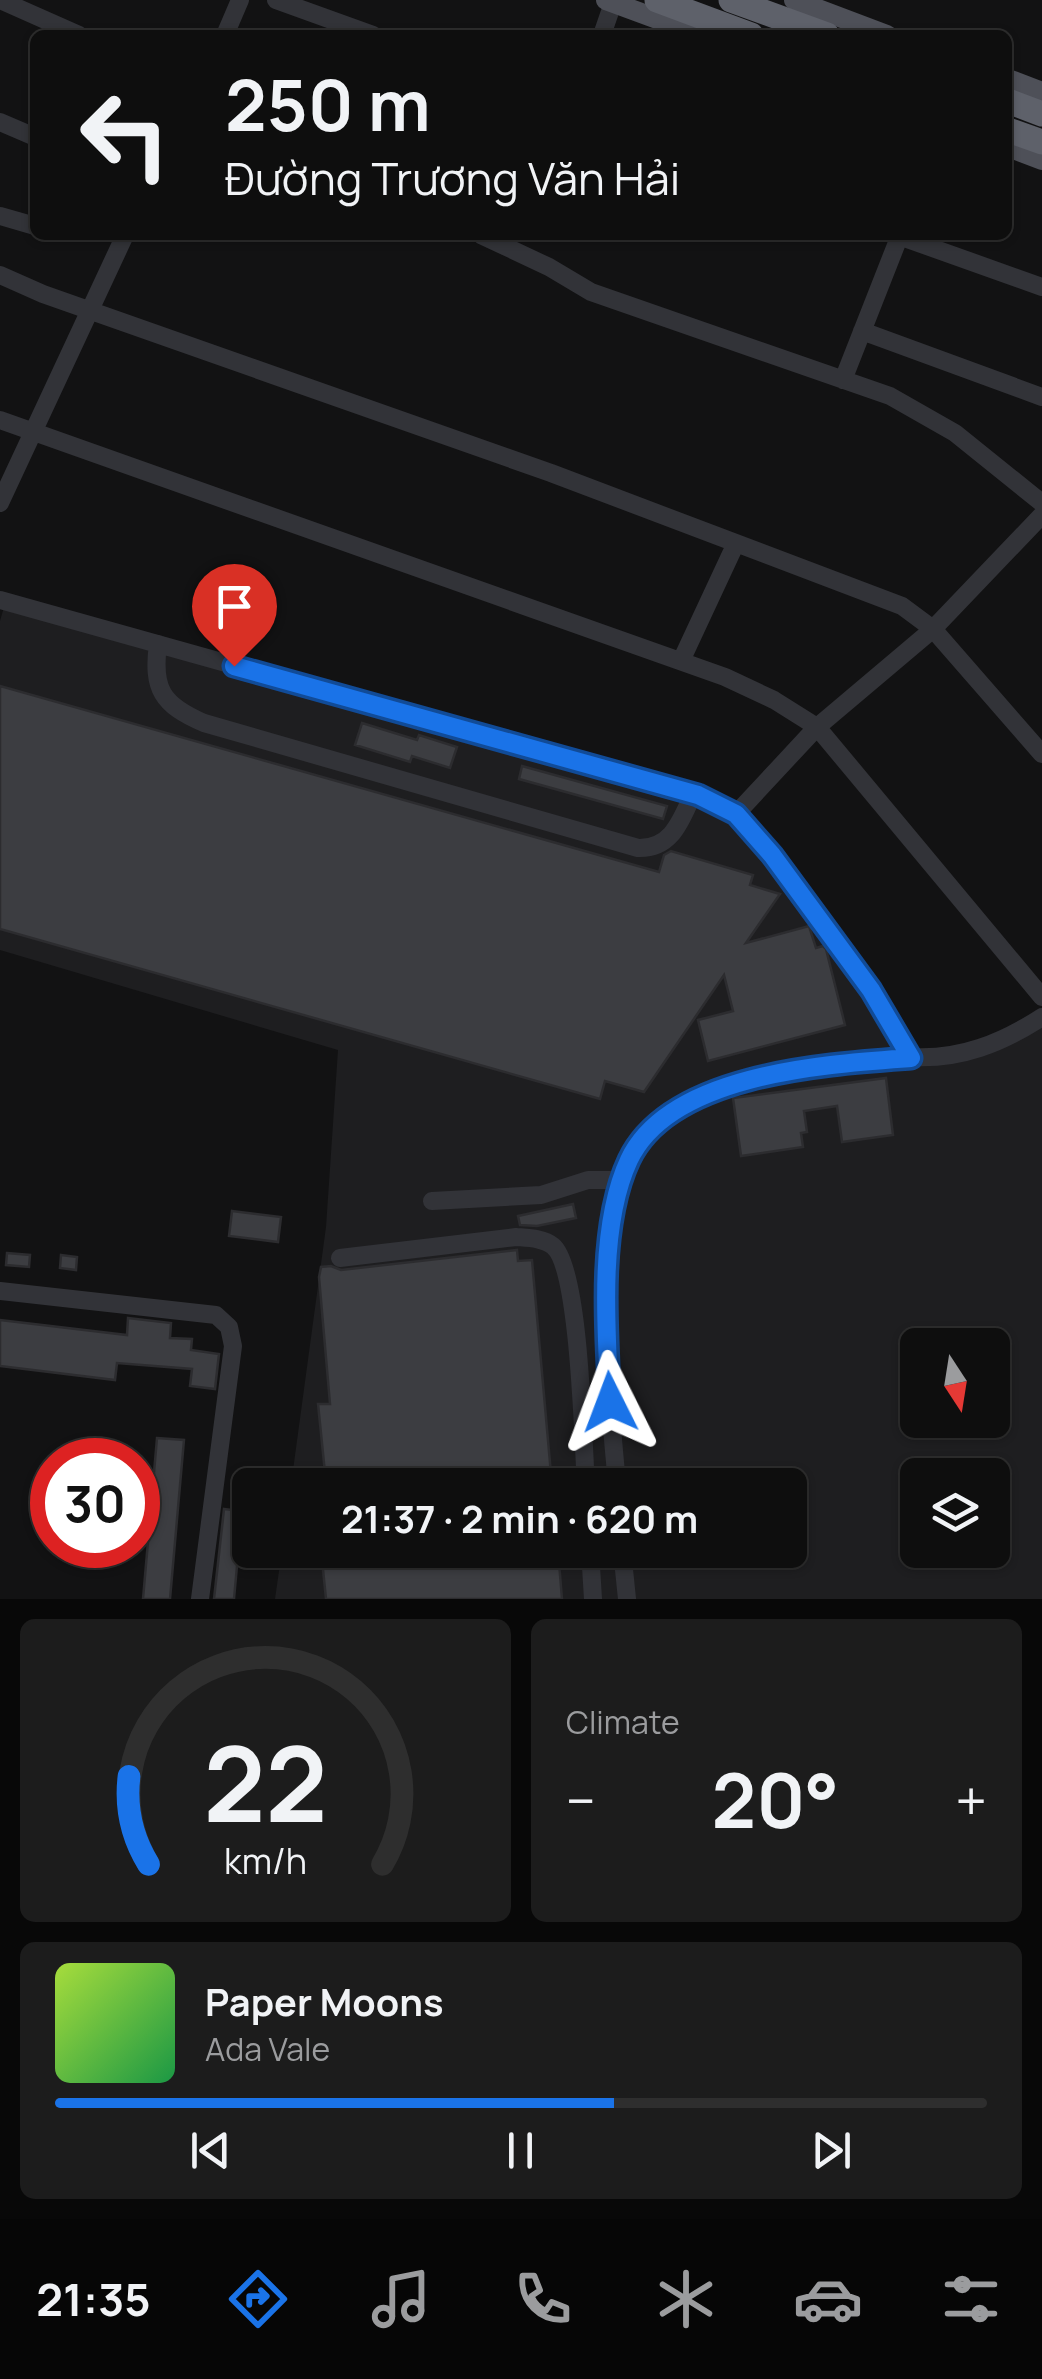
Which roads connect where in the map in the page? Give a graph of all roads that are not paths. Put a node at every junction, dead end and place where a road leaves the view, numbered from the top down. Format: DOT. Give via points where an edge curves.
graph roads {
  1 [pos="0,0"];
  2 [pos="240,0"];
  3 [pos="276,0"];
  4 [pos="657,0"];
  5 [pos="730,0"];
  6 [pos="794,0"];
  7 [pos="611,1"];
  8 [pos="69,30"];
  9 [pos="227,30"];
  10 [pos="359,30"];
  11 [pos="603,30"];
  12 [pos="688,30"];
  13 [pos="738,30"];
  14 [pos="813,30"];
  15 [pos="874,30"];
  16 [pos="1012,81"];
  17 [pos="1042,92"];
  18 [pos="1012,103"];
  19 [pos="1042,114"];
  20 [pos="0,122"];
  21 [pos="1012,131"];
  22 [pos="30,135"];
  23 [pos="1042,142"];
  24 [pos="1012,149"];
  25 [pos="1042,160"];
  26 [pos="0,216"];
  27 [pos="30,225"];
  28 [pos="122,240"];
  29 [pos="491,240"];
  30 [pos="896,240"];
  31 [pos="912,240"];
  32 [pos="0,275"];
  33 [pos="1042,287"];
  34 [pos="88,309"];
  35 [pos="862,331"];
  36 [pos="844,380"];
  37 [pos="1042,397"];
  38 [pos="0,420"];
  39 [pos="31,432"];
  40 [pos="0,503"];
  41 [pos="1042,503"];
  42 [pos="1042,516"];
  43 [pos="736,543"];
  44 [pos="0,600"];
  45 [pos="933,629"];
  46 [pos="158,644"];
  47 [pos="681,662"];
  48 [pos="817,727"];
  49 [pos="1042,754"];
  50 [pos="693,794"];
  51 [pos="736,814"];
  52 [pos="1042,996"];
  53 [pos="1042,1017"];
  54 [pos="911,1058"];
  55 [pos="621,1180"];
  56 [pos="432,1202"];
  57 [pos="340,1258"];
  58 [pos="0,1291"];
  59 [pos="585,1468"];
  60 [pos="615,1468"];
  61 [pos="591,1568"];
  62 [pos="623,1568"];
  63 [pos="200,1599"];
  64 [pos="593,1599"];
  65 [pos="626,1599"];
  1 -- 8 [label="street"];
  2 -- 9 [label="street"];
  3 -- 10 [label="street"];
  4 -- 13 [label="highway"];
  5 -- 14 [label="highway"];
  6 -- 15 [label="main road"];
  7 -- 11 [label="street"];
  7 -- 12 [label="main road"];
  16 -- 17 [label="main road"];
  18 -- 19 [label="highway"];
  20 -- 22 [label="street"];
  21 -- 23 [label="highway"];
  24 -- 25 [label="main road"];
  26 -- 27 [label="street"];
  28 -- 34 [label="street"];
  29 -- 36 [label="street" via="591,292"];
  30 -- 35 [label="street"];
  31 -- 33 [label="street"];
  32 -- 34 [label="street"];
  34 -- 39 [label="street"];
  34 -- 43 [label="street"];
  35 -- 36 [label="street"];
  35 -- 37 [label="street"];
  36 -- 41 [label="street" via="924,412"];
  38 -- 39 [label="street"];
  39 -- 40 [label="street"];
  39 -- 47 [label="street"];
  42 -- 45 [label="street"];
  43 -- 45 [label="street" via="888,600"];
  43 -- 47 [label="street"];
  44 -- 46 [label="street"];
  45 -- 48 [label="street"];
  45 -- 49 [label="street"];
  46 -- 50 [label="street"];
  46 -- 50 [label="street" via="158,685 178,712 638,848 668,838"];
  47 -- 48 [label="street" via="758,692"];
  48 -- 51 [label="street"];
  48 -- 52 [label="street"];
  50 -- 51 [label="street"];
  51 -- 54 [label="street" via="848,958"];
  53 -- 54 [label="street" via="998,1043 938,1059"];
  54 -- 55 [label="street" via="748,1079 664,1118 630,1157"];
  55 -- 56 [label="street"];
  55 -- 60 [label="street" via="608,1248 606,1336"];
  57 -- 59 [label="street" via="516,1237 555,1247 566,1266"];
  58 -- 63 [label="street" via="216,1315 229,1326 232,1346"];
  61 -- 64 [label="street"];
  62 -- 65 [label="street"];
}
